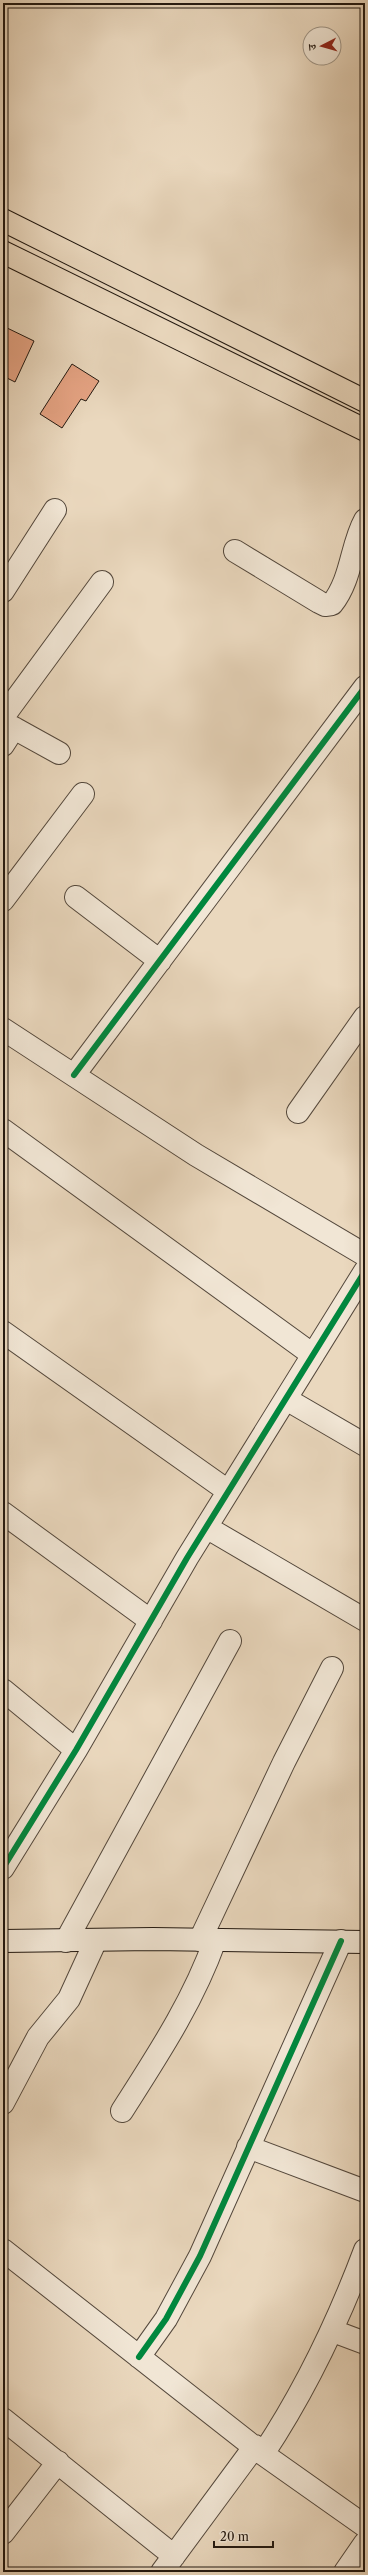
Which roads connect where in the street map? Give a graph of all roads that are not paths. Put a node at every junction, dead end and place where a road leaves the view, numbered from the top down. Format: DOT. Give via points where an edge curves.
graph roads {
  1 [pos="3,220"];
  2 [pos="3,252"];
  3 [pos="365,401"];
  4 [pos="365,430"];
  5 [pos="56,510"];
  6 [pos="365,520"];
  7 [pos="235,551"];
  8 [pos="102,582"];
  9 [pos="3,591"];
  10 [pos="365,687"];
  11 [pos="6,728"];
  12 [pos="58,753"];
  13 [pos="83,794"];
  14 [pos="6,891"];
  15 [pos="76,897"];
  16 [pos="160,961"];
  17 [pos="365,1017"];
  18 [pos="3,1029"];
  19 [pos="74,1075"];
  20 [pos="298,1112"];
  21 [pos="3,1130"];
  22 [pos="365,1255"];
  23 [pos="365,1271"];
  24 [pos="3,1332"];
  25 [pos="313,1355"];
  26 [pos="286,1399"];
  27 [pos="365,1445"];
  28 [pos="228,1491"];
  29 [pos="3,1512"];
  30 [pos="206,1527"];
  31 [pos="151,1620"];
  32 [pos="365,1620"];
  33 [pos="230,1641"];
  34 [pos="332,1668"];
  35 [pos="3,1690"];
  36 [pos="76,1750"];
  37 [pos="3,1868"];
  38 [pos="96,1940"];
  39 [pos="208,1940"];
  40 [pos="3,1941"];
  41 [pos="66,1941"];
  42 [pos="341,1941"];
  43 [pos="365,1941"];
  44 [pos="3,2103"];
  45 [pos="122,2111"];
  46 [pos="248,2147"];
  47 [pos="365,2190"];
  48 [pos="3,2250"];
  49 [pos="365,2250"];
  50 [pos="333,2331"];
  51 [pos="365,2343"];
  52 [pos="139,2357"];
  53 [pos="3,2419"];
  54 [pos="259,2450"];
  55 [pos="58,2462"];
  56 [pos="365,2526"];
  57 [pos="3,2533"];
  58 [pos="365,2544"];
  59 [pos="168,2564"];
  60 [pos="345,2572"];
  1 -- 3 [label="main road"];
  2 -- 4 [label="main road"];
  5 -- 9 [label="street"];
  6 -- 7 [label="street" via="356,537 356,549 351,563 332,604 325,605 319,602"];
  8 -- 11 [label="street"];
  10 -- 16 [label="street"];
  11 -- 12 [label="street"];
  13 -- 14 [label="street"];
  15 -- 16 [label="street"];
  16 -- 19 [label="street"];
  17 -- 20 [label="street"];
  18 -- 19 [label="street"];
  19 -- 22 [label="street" via="196,1155"];
  21 -- 25 [label="street"];
  23 -- 25 [label="street"];
  24 -- 28 [label="street"];
  25 -- 26 [label="street"];
  26 -- 27 [label="street"];
  26 -- 28 [label="street"];
  28 -- 30 [label="street"];
  29 -- 31 [label="street"];
  30 -- 31 [label="street"];
  30 -- 32 [label="street"];
  31 -- 36 [label="street"];
  33 -- 41 [label="street"];
  34 -- 39 [label="street" via="284,1762"];
  35 -- 36 [label="street"];
  36 -- 37 [label="street"];
  38 -- 39 [label="street"];
  38 -- 41 [label="street"];
  38 -- 44 [label="street" via="69,1999 38,2037"];
  39 -- 42 [label="street"];
  39 -- 45 [label="street" via="205,1969 186,2008"];
  40 -- 41 [label="street"];
  42 -- 43 [label="street"];
  42 -- 46 [label="street"];
  46 -- 47 [label="street"];
  46 -- 52 [label="street" via="200,2256 166,2319"];
  48 -- 52 [label="street"];
  49 -- 50 [label="street"];
  50 -- 51 [label="street"];
  50 -- 54 [label="street" via="292,2411"];
  52 -- 54 [label="street"];
  53 -- 55 [label="street"];
  54 -- 56 [label="street"];
  54 -- 59 [label="street"];
  55 -- 57 [label="street"];
  55 -- 59 [label="street"];
  58 -- 60 [label="street"];
}
